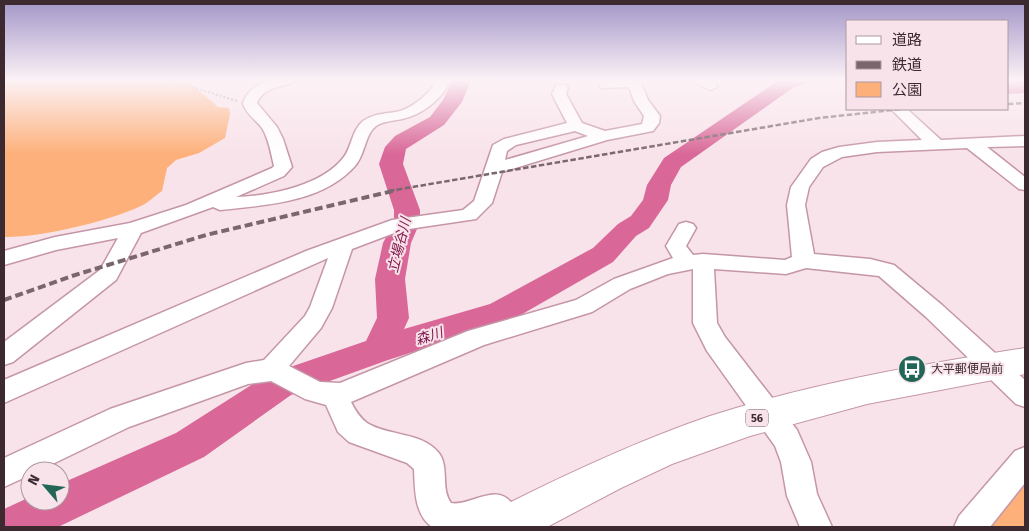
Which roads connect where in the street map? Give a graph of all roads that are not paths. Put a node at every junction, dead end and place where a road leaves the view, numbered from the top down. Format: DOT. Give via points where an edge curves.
graph roads {
  1 [pos="250,105"];
  2 [pos="420,105"];
  3 [pos="564,105"];
  4 [pos="644,105"];
  5 [pos="899,110"];
  6 [pos="576,126"];
  7 [pos="604,136"];
  8 [pos="1025,141"];
  9 [pos="972,144"];
  10 [pos="937,145"];
  11 [pos="494,169"];
  12 [pos="1025,185"];
  13 [pos="193,209"];
  14 [pos="686,228"];
  15 [pos="133,229"];
  16 [pos="343,246"];
  17 [pos="4,258"];
  18 [pos="802,260"];
  19 [pos="695,262"];
  20 [pos="4,355"];
  21 [pos="1009,363"];
  22 [pos="269,371"];
  23 [pos="4,392"];
  24 [pos="334,396"];
  25 [pos="1025,396"];
  26 [pos="770,414"];
  27 [pos="1025,461"];
  28 [pos="4,473"];
  29 [pos="507,527"];
  30 [pos="816,527"];
  31 [pos="970,527"];
  1 -- 13 [label="street" via="269,127 284,167 269,178"];
  2 -- 13 [label="street" via="408,112 368,124 352,159 326,179 275,199"];
  3 -- 6 [label="street"];
  4 -- 7 [label="street" via="652,116 647,128"];
  5 -- 10 [label="street"];
  6 -- 7 [label="street"];
  6 -- 11 [label="street" via="503,145"];
  7 -- 11 [label="street"];
  8 -- 9 [label="street"];
  9 -- 10 [label="street"];
  9 -- 12 [label="street"];
  10 -- 18 [label="street" via="839,152 817,163 800,187 796,205 804,255"];
  11 -- 16 [label="street" via="483,203 469,215 399,224"];
  13 -- 15 [label="street"];
  14 -- 19 [label="street" via="676,246"];
  15 -- 17 [label="street"];
  15 -- 20 [label="street" via="108,275"];
  16 -- 22 [label="street" via="313,322"];
  16 -- 23 [label="street" via="220,296"];
  18 -- 19 [label="street" via="786,267"];
  18 -- 21 [label="street" via="886,270 934,311"];
  19 -- 24 [label="street" via="653,272 622,284 584,306 477,338"];
  19 -- 26 [label="street" via="705,323 716,344"];
  21 -- 25 [label="street"];
  21 -- 26 [label="highway, 56" via="817,400"];
  22 -- 24 [label="street" via="318,394"];
  22 -- 28 [label="street" via="246,374 120,418"];
  24 -- 29 [label="street" via="348,423 360,433 417,453 428,462 433,504 444,519 450,523 457,522 492,508 499,510"];
  26 -- 29 [label="highway, 56" via="661,452"];
  26 -- 30 [label="street" via="787,439 796,462 802,496"];
  27 -- 31 [label="street"];
}
